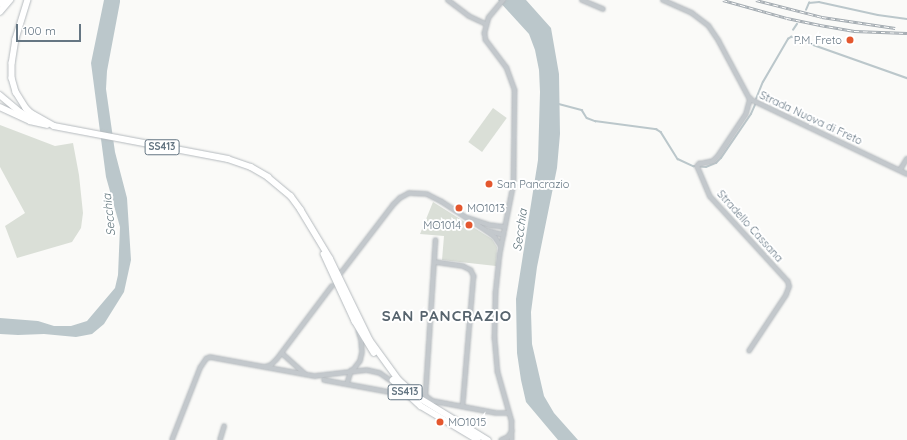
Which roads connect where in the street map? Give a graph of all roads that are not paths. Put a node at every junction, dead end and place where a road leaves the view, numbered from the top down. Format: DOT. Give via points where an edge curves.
graph roads {
  1 [pos="4,0"];
  2 [pos="10,0"];
  3 [pos="28,0"];
  4 [pos="448,0"];
  5 [pos="504,0"];
  6 [pos="582,0"];
  7 [pos="664,0"];
  8 [pos="0,4"];
  9 [pos="602,9"];
  10 [pos="0,12"];
  11 [pos="486,24"];
  12 [pos="0,95"];
  13 [pos="750,99"];
  14 [pos="0,107"];
  15 [pos="54,126"];
  16 [pos="907,158"];
  17 [pos="900,170"];
  18 [pos="907,174"];
  19 [pos="466,217"];
  20 [pos="506,228"];
  21 [pos="487,231"];
  22 [pos="504,235"];
  23 [pos="436,240"];
  24 [pos="320,242"];
  25 [pos="501,246"];
  26 [pos="435,262"];
  27 [pos="341,273"];
  28 [pos="332,286"];
  29 [pos="355,321"];
  30 [pos="749,351"];
  31 [pos="282,353"];
  32 [pos="262,367"];
  33 [pos="352,370"];
  34 [pos="307,375"];
  35 [pos="324,380"];
  36 [pos="347,384"];
  37 [pos="397,384"];
  38 [pos="400,394"];
  39 [pos="463,406"];
  40 [pos="508,413"];
  41 [pos="224,427"];
  42 [pos="512,430"];
  43 [pos="172,440"];
  44 [pos="220,440"];
  45 [pos="478,440"];
  46 [pos="488,440"];
  47 [pos="501,440"];
  48 [pos="512,440"];
  1 -- 8 [label="main road"];
  2 -- 10 [label="main road"];
  3 -- 15 [label="main road, SS413" via="14,46 12,78 16,92 26,108"];
  4 -- 11 [label="street" via="469,16"];
  5 -- 11 [label="street"];
  6 -- 9 [label="street"];
  7 -- 13 [label="street, Strada Nuova di Freto" via="692,13 709,26 720,41"];
  11 -- 20 [label="street" via="486,40 507,68 515,90 514,184"];
  12 -- 15 [label="main road, SS413" via="20,112"];
  13 -- 17 [label="street, Strada Nuova di Freto"];
  13 -- 30 [label="street, Stradello Cassana" via="743,118 718,156 713,161 699,164 697,167 710,197 788,282 786,295"];
  14 -- 15 [label="main road, SS413" via="30,121"];
  15 -- 24 [label="main road, SS413" via="215,156 251,167 278,184 291,196"];
  16 -- 17 [label="street"];
  17 -- 18 [label="street, Strada Nuova di Freto"];
  19 -- 20 [label="street"];
  19 -- 21 [label="street"];
  19 -- 27 [label="street" via="427,194 404,195 393,205"];
  20 -- 22 [label="street"];
  21 -- 22 [label="street"];
  21 -- 25 [label="street"];
  22 -- 25 [label="street"];
  23 -- 26 [label="street"];
  24 -- 29 [label="main road, SS413"];
  24 -- 46 [label="main road, SS413" via="370,340 398,380 427,404"];
  25 -- 40 [label="street" via="496,293 496,356 500,386"];
  26 -- 39 [label="street" via="425,394 430,400"];
  26 -- 39 [label="street" via="464,266 471,270 474,276"];
  28 -- 31 [label="street"];
  29 -- 33 [label="street" via="362,346 360,361"];
  29 -- 37 [label="main road, SS413" via="375,355"];
  31 -- 32 [label="street" via="271,365"];
  31 -- 34 [label="street"];
  32 -- 34 [label="street"];
  32 -- 43 [label="street" via="215,358 206,359 200,368"];
  33 -- 34 [label="street" via="330,376"];
  33 -- 36 [label="street"];
  33 -- 37 [label="street" via="375,372"];
  35 -- 36 [label="street"];
  36 -- 38 [label="street"];
  37 -- 45 [label="main road, SS413" via="429,412"];
  39 -- 40 [label="street"];
  40 -- 42 [label="street"];
  41 -- 44 [label="street"];
  42 -- 47 [label="street"];
  42 -- 48 [label="street"];
}
